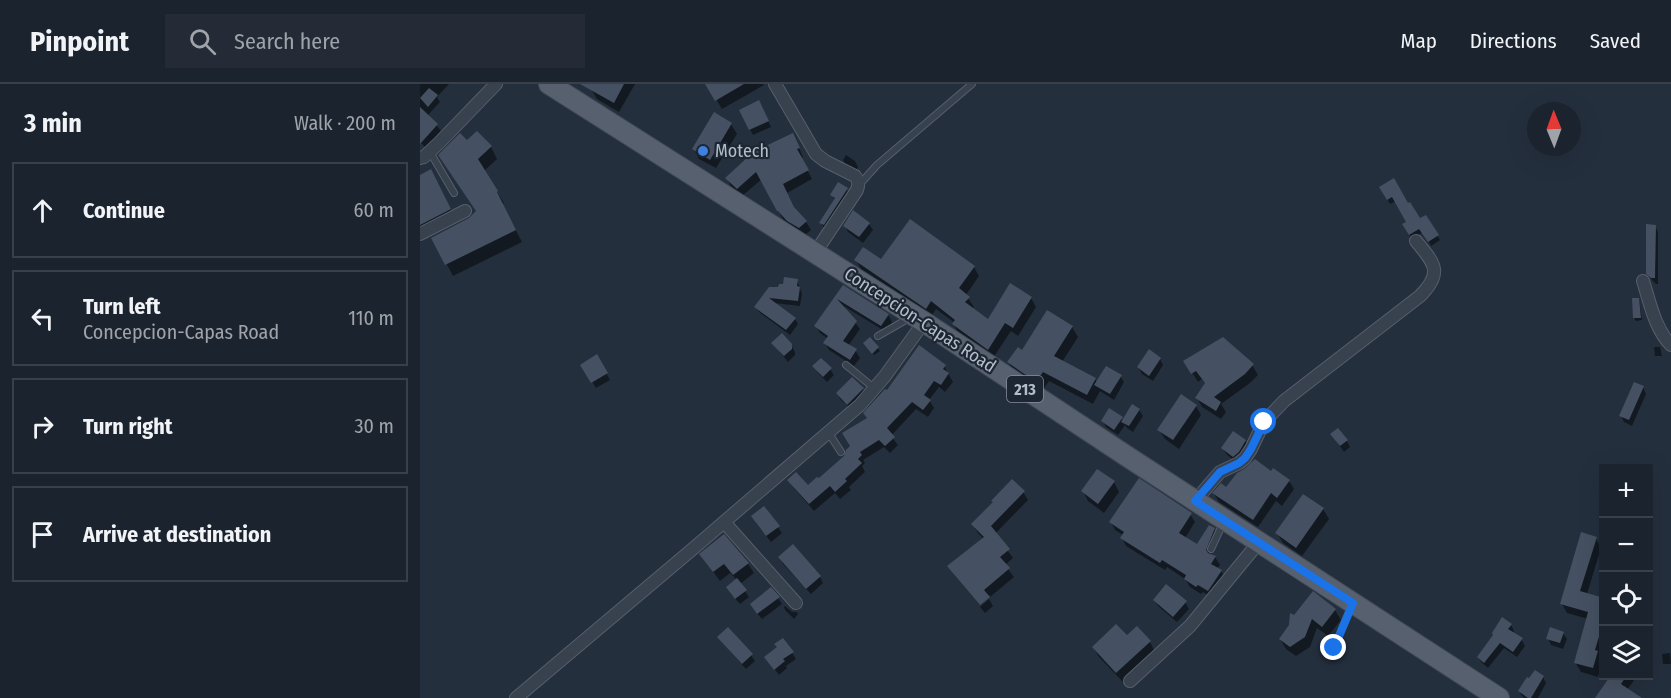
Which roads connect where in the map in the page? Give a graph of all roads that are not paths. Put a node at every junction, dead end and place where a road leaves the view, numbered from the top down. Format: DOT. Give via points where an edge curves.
graph roads {
  1 [pos="496,84"];
  2 [pos="549,84"];
  3 [pos="775,84"];
  4 [pos="972,84"];
  5 [pos="424,153"];
  6 [pos="859,185"];
  7 [pos="454,193"];
  8 [pos="465,211"];
  9 [pos="420,234"];
  10 [pos="1416,241"];
  11 [pos="815,254"];
  12 [pos="1643,281"];
  13 [pos="919,319"];
  14 [pos="879,336"];
  15 [pos="1671,345"];
  16 [pos="846,365"];
  17 [pos="875,388"];
  18 [pos="828,432"];
  19 [pos="841,453"];
  20 [pos="1195,501"];
  21 [pos="1225,520"];
  22 [pos="724,522"];
  23 [pos="1259,542"];
  24 [pos="1211,549"];
  25 [pos="796,603"];
  26 [pos="1353,603"];
  27 [pos="1334,648"];
  28 [pos="1130,681"];
  29 [pos="516,698"];
  30 [pos="1499,698"];
  1 -- 5 [label="street"];
  2 -- 11 [label="main road, Concepcion-Capas Road / 213"];
  3 -- 6 [label="street" via="816,154 855,176"];
  4 -- 6 [label="lane"];
  5 -- 7 [label="lane"];
  6 -- 11 [label="street"];
  8 -- 9 [label="street"];
  10 -- 20 [label="street" via="1433,261 1434,277 1427,289 1284,401 1264,422 1245,458 1220,472"];
  11 -- 13 [label="main road, Concepcion-Capas Road / 213"];
  12 -- 15 [label="street" via="1656,322"];
  13 -- 14 [label="lane"];
  13 -- 17 [label="street"];
  13 -- 20 [label="main road, Concepcion-Capas Road / 213"];
  16 -- 17 [label="lane"];
  17 -- 18 [label="street"];
  18 -- 19 [label="lane"];
  18 -- 22 [label="street"];
  20 -- 21 [label="main road, Concepcion-Capas Road / 213"];
  21 -- 23 [label="main road, Concepcion-Capas Road / 213"];
  21 -- 24 [label="lane"];
  22 -- 25 [label="street"];
  22 -- 29 [label="street"];
  23 -- 26 [label="main road, Concepcion-Capas Road / 213"];
  23 -- 28 [label="street" via="1190,626"];
  26 -- 27 [label="lane"];
  26 -- 30 [label="main road, Concepcion-Capas Road / 213"];
}
